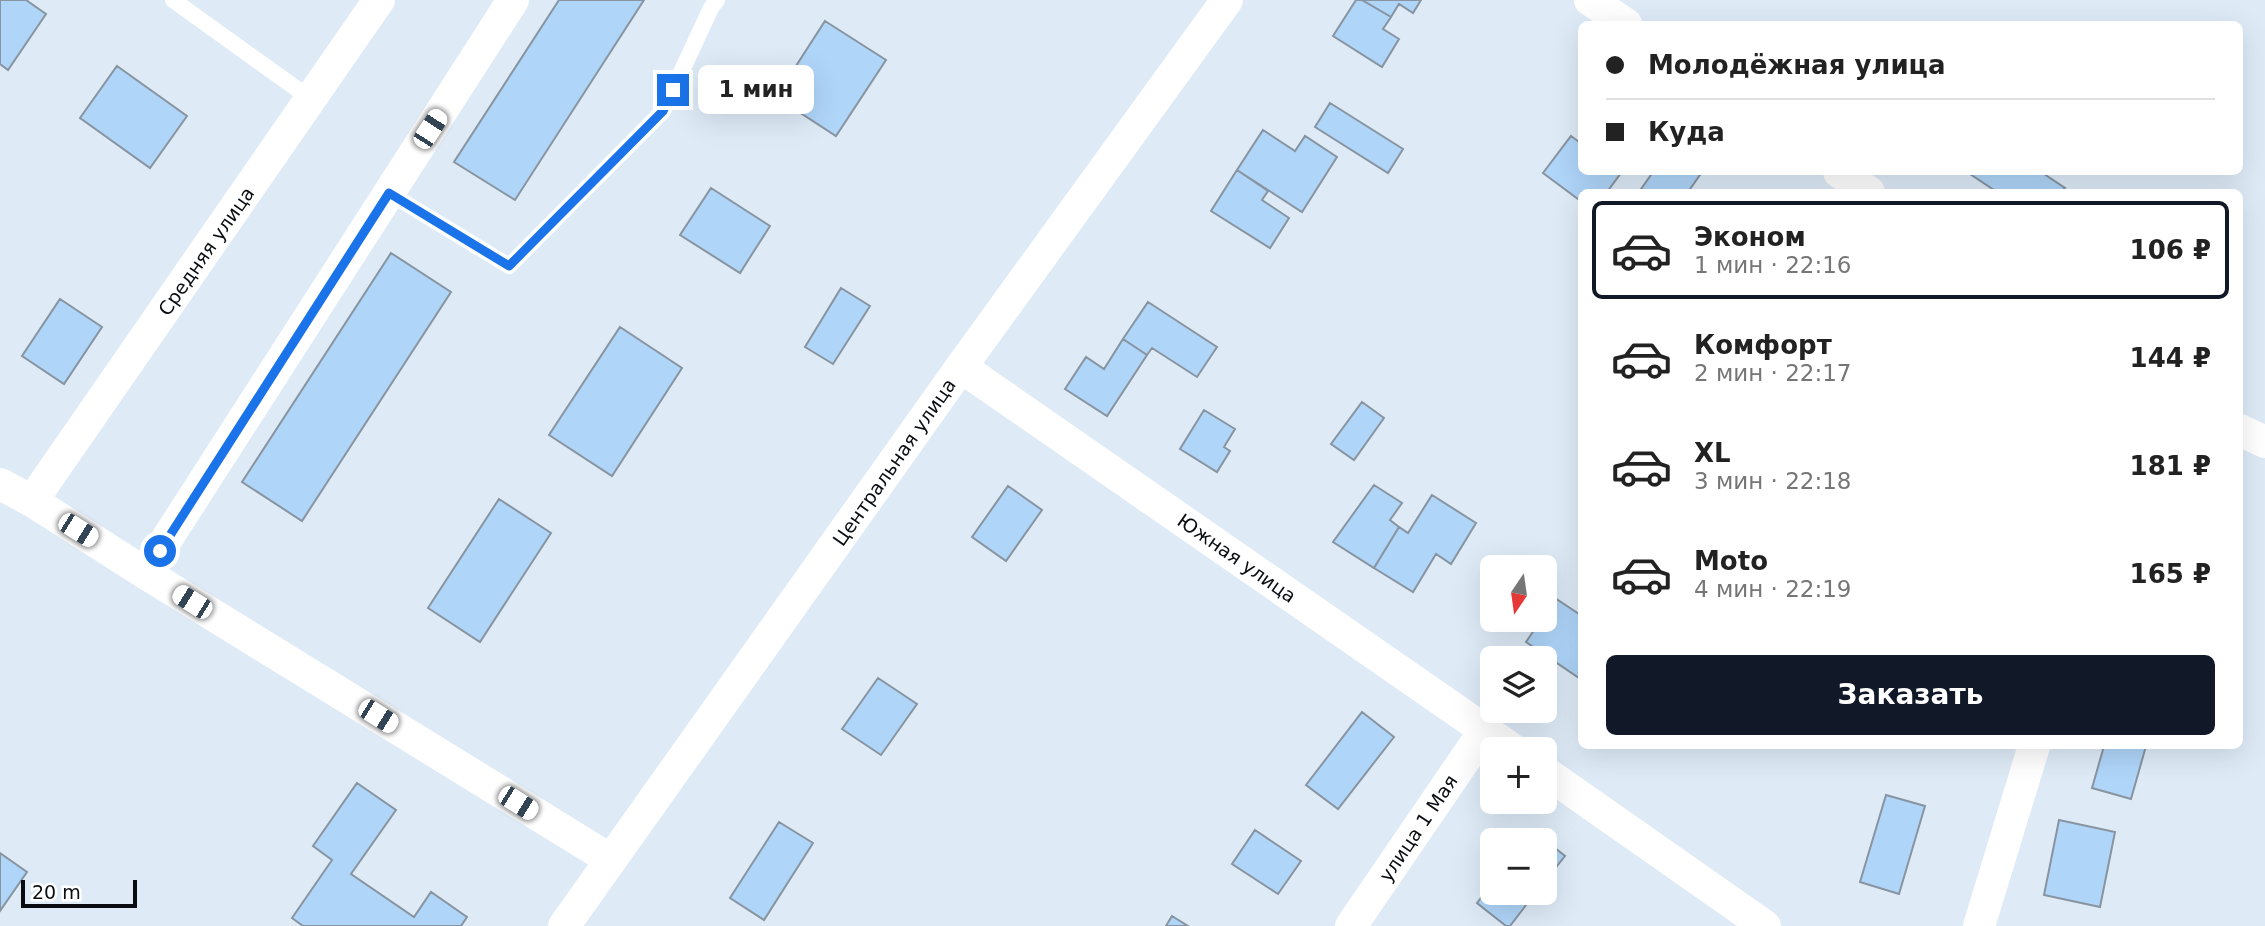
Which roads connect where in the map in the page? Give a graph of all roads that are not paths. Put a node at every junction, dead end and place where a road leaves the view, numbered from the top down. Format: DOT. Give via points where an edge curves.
graph roads {
  1 [pos="173,0"];
  2 [pos="379,0"];
  3 [pos="513,0"];
  4 [pos="717,0"];
  5 [pos="1227,0"];
  6 [pos="1590,0"];
  7 [pos="1622,21"];
  8 [pos="310,99"];
  9 [pos="1844,175"];
  10 [pos="1864,189"];
  11 [pos="389,193"];
  12 [pos="961,367"];
  13 [pos="2243,431"];
  14 [pos="2265,442"];
  15 [pos="0,484"];
  16 [pos="33,501"];
  17 [pos="145,573"];
  18 [pos="1485,730"];
  19 [pos="1495,737"];
  20 [pos="2033,749"];
  21 [pos="1557,780"];
  22 [pos="611,860"];
  23 [pos="564,926"];
  24 [pos="1351,926"];
  25 [pos="1765,926"];
  26 [pos="1979,926"];
  1 -- 8 [label="lane"];
  2 -- 8 [label="street, Средняя улица"];
  3 -- 11 [label="street"];
  4 -- 11 [label="lane" via="663,111 509,266"];
  5 -- 12 [label="street, Центральная улица"];
  6 -- 7 [label="street"];
  8 -- 16 [label="street, Средняя улица"];
  9 -- 10 [label="street"];
  11 -- 17 [label="street"];
  12 -- 18 [label="street, Южная улица"];
  12 -- 22 [label="street, Центральная улица"];
  13 -- 14 [label="street"];
  15 -- 16 [label="street"];
  16 -- 17 [label="street"];
  17 -- 22 [label="street"];
  18 -- 19 [label="street, Южная улица"];
  18 -- 24 [label="street, улица 1 Мая"];
  20 -- 26 [label="street"];
  21 -- 25 [label="street"];
  22 -- 23 [label="street, Центральная улица"];
}
